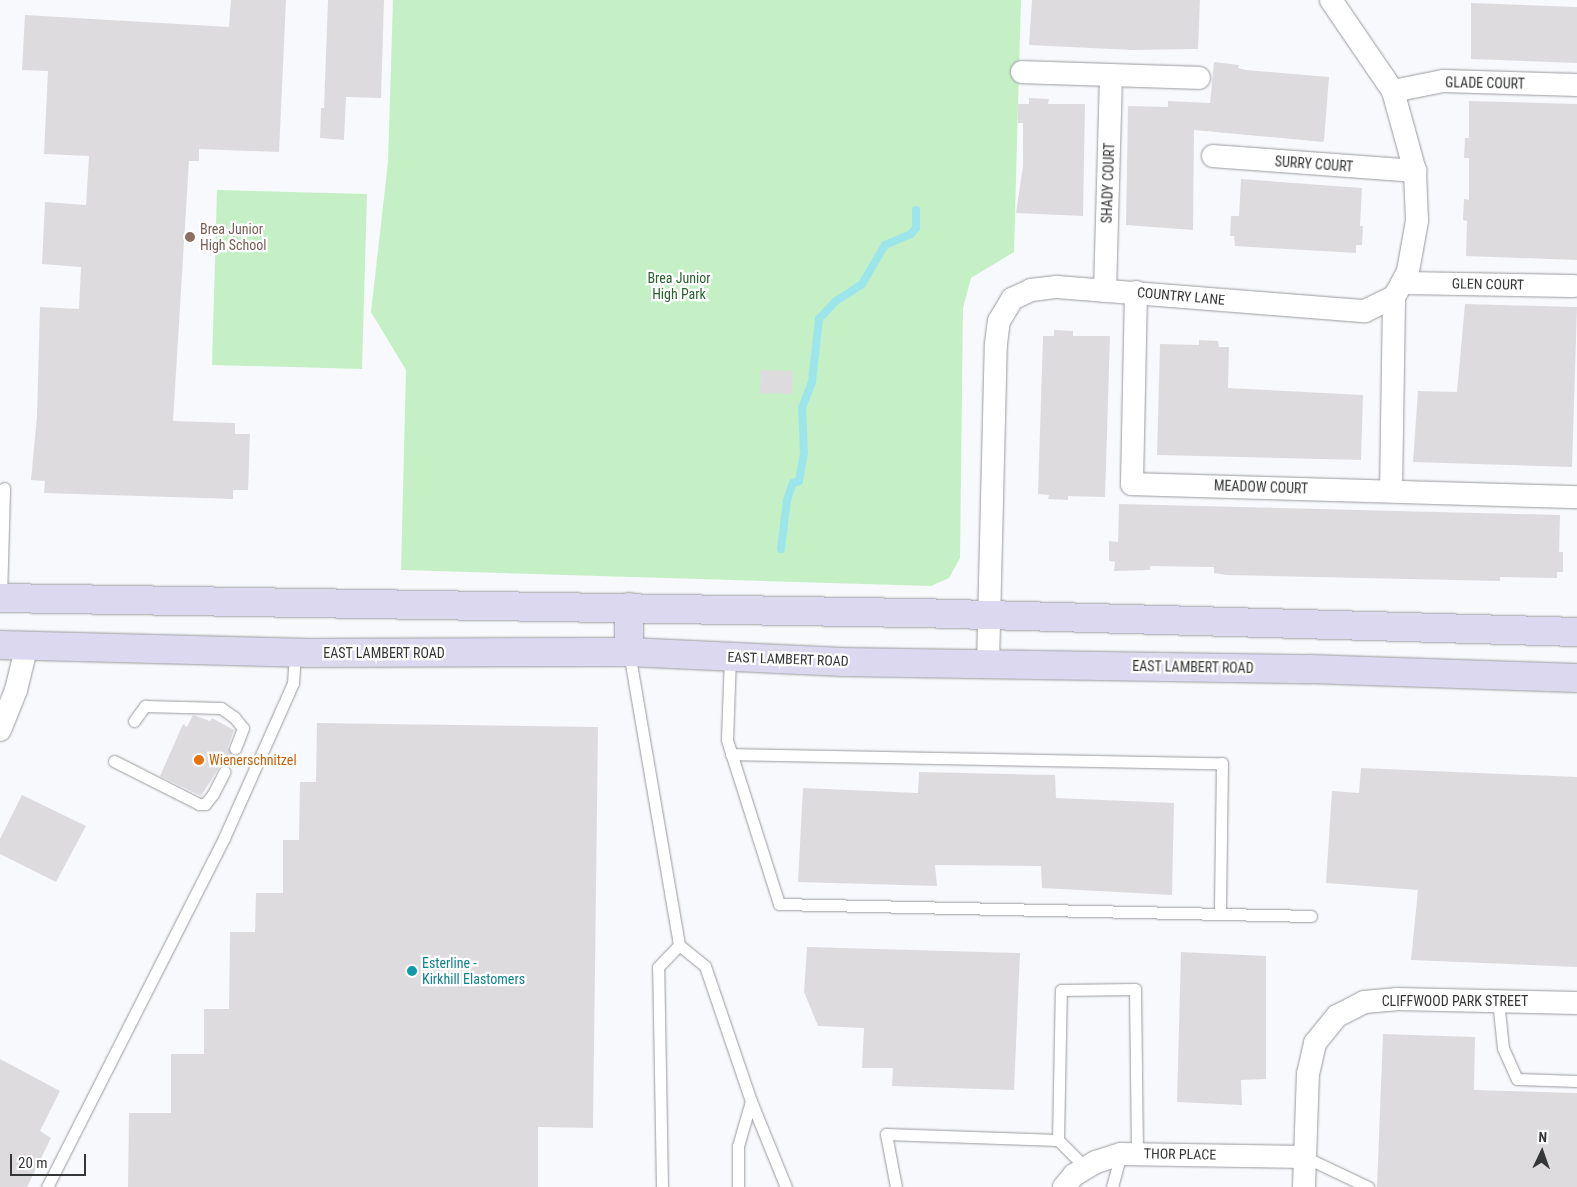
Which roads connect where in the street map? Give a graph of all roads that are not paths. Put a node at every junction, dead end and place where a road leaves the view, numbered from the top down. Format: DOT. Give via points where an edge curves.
graph roads {
  1 [pos="1331,0"];
  2 [pos="1022,72"];
  3 [pos="1111,76"];
  4 [pos="1199,78"];
  5 [pos="1577,85"];
  6 [pos="1393,90"];
  7 [pos="1213,156"];
  8 [pos="1415,171"];
  9 [pos="1574,286"];
  10 [pos="1398,290"];
  11 [pos="1105,291"];
  12 [pos="1136,292"];
  13 [pos="4,488"];
  14 [pos="1391,491"];
  15 [pos="1577,497"];
  16 [pos="0,598"];
  17 [pos="629,607"];
  18 [pos="990,615"];
  19 [pos="1577,632"];
  20 [pos="0,645"];
  21 [pos="27,645"];
  22 [pos="296,652"];
  23 [pos="629,652"];
  24 [pos="730,657"];
  25 [pos="988,664"];
  26 [pos="1577,678"];
  27 [pos="134,721"];
  28 [pos="0,730"];
  29 [pos="235,749"];
  30 [pos="731,754"];
  31 [pos="114,761"];
  32 [pos="224,772"];
  33 [pos="1220,914"];
  34 [pos="1311,916"];
  35 [pos="679,945"];
  36 [pos="1498,1001"];
  37 [pos="1577,1003"];
  38 [pos="1577,1081"];
  39 [pos="751,1101"];
  40 [pos="1058,1140"];
  41 [pos="1129,1154"];
  42 [pos="1306,1157"];
  43 [pos="1086,1168"];
  44 [pos="47,1187"];
  45 [pos="662,1187"];
  46 [pos="738,1187"];
  47 [pos="786,1187"];
  48 [pos="896,1187"];
  49 [pos="1064,1187"];
  50 [pos="1112,1187"];
  51 [pos="1304,1187"];
  52 [pos="1368,1187"];
  1 -- 6 [label="street"];
  2 -- 3 [label="street"];
  3 -- 4 [label="street"];
  3 -- 11 [label="street, SHADY COURT"];
  5 -- 6 [label="street, GLADE COURT" via="1443,81"];
  6 -- 8 [label="street"];
  7 -- 8 [label="street, SURRY COURT"];
  8 -- 10 [label="street" via="1417,221 1408,271"];
  9 -- 10 [label="street, GLEN COURT"];
  10 -- 12 [label="street, COUNTRY LANE" via="1365,310"];
  10 -- 14 [label="street"];
  11 -- 12 [label="street, COUNTRY LANE"];
  11 -- 18 [label="street, COUNTRY LANE" via="1057,287 1031,290 1012,299 999,321"];
  12 -- 14 [label="street, MEADOW COURT" via="1132,484"];
  13 -- 16 [label="lane"];
  14 -- 15 [label="street, MEADOW COURT"];
  16 -- 17 [label="main road"];
  17 -- 18 [label="main road"];
  17 -- 23 [label="main road"];
  18 -- 19 [label="main road"];
  18 -- 25 [label="street, COUNTRY LANE"];
  20 -- 21 [label="main road, EAST LAMBERT ROAD"];
  21 -- 22 [label="main road, EAST LAMBERT ROAD"];
  21 -- 28 [label="street" via="16,690"];
  22 -- 23 [label="main road, EAST LAMBERT ROAD"];
  22 -- 44 [label="lane" via="293,683 224,838"];
  23 -- 24 [label="main road, EAST LAMBERT ROAD"];
  23 -- 35 [label="lane"];
  24 -- 25 [label="main road, EAST LAMBERT ROAD"];
  24 -- 30 [label="lane" via="727,740"];
  25 -- 26 [label="main road, EAST LAMBERT ROAD" via="1309,669"];
  27 -- 29 [label="lane" via="145,706 221,708 243,728"];
  30 -- 33 [label="lane" via="779,904"];
  30 -- 33 [label="lane" via="1222,763"];
  31 -- 32 [label="lane" via="199,804 205,804 214,794"];
  33 -- 34 [label="lane"];
  35 -- 39 [label="lane" via="705,966"];
  35 -- 45 [label="lane" via="658,968"];
  36 -- 37 [label="street, CLIFFWOOD PARK STREET"];
  36 -- 38 [label="lane" via="1503,1048 1517,1079"];
  36 -- 42 [label="street, CLIFFWOOD PARK STREET" via="1396,998 1364,1002 1337,1016 1315,1043 1308,1074"];
  39 -- 46 [label="lane" via="738,1146"];
  39 -- 47 [label="lane"];
  40 -- 41 [label="lane" via="1061,990 1135,989"];
  40 -- 43 [label="lane"];
  40 -- 48 [label="lane" via="886,1134"];
  41 -- 42 [label="street, THOR PLACE"];
  41 -- 43 [label="street, THOR PLACE"];
  41 -- 50 [label="lane"];
  42 -- 51 [label="street, CLIFFWOOD PARK STREET"];
  42 -- 52 [label="lane"];
  43 -- 49 [label="street, THOR PLACE"];
}
